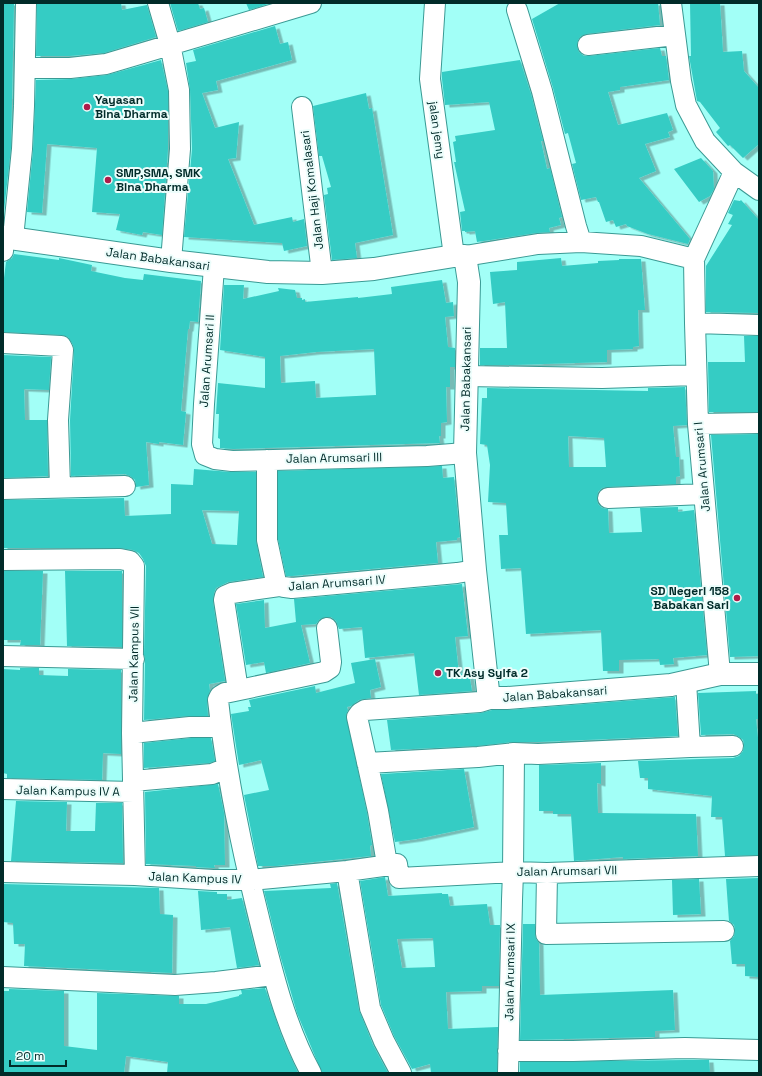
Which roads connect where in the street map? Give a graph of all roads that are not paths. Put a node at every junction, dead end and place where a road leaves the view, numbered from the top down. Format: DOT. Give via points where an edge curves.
graph roads {
  1 [pos="26,3"];
  2 [pos="158,3"];
  3 [pos="435,3"];
  4 [pos="671,3"];
  5 [pos="302,4"];
  6 [pos="517,10"];
  7 [pos="675,35"];
  8 [pos="170,44"];
  9 [pos="588,45"];
  10 [pos="25,68"];
  11 [pos="302,107"];
  12 [pos="734,172"];
  13 [pos="759,190"];
  14 [pos="6,241"];
  15 [pos="581,242"];
  16 [pos="460,256"];
  17 [pos="694,259"];
  18 [pos="171,261"];
  19 [pos="214,267"];
  20 [pos="322,273"];
  21 [pos="695,323"];
  22 [pos="759,325"];
  23 [pos="3,343"];
  24 [pos="696,375"];
  25 [pos="466,376"];
  26 [pos="759,422"];
  27 [pos="698,424"];
  28 [pos="465,453"];
  29 [pos="205,455"];
  30 [pos="267,460"];
  31 [pos="60,486"];
  32 [pos="124,486"];
  33 [pos="3,489"];
  34 [pos="704,494"];
  35 [pos="608,498"];
  36 [pos="3,560"];
  37 [pos="475,570"];
  38 [pos="279,586"];
  39 [pos="327,628"];
  40 [pos="3,656"];
  41 [pos="134,659"];
  42 [pos="720,674"];
  43 [pos="759,674"];
  44 [pos="686,682"];
  45 [pos="238,690"];
  46 [pos="494,698"];
  47 [pos="221,727"];
  48 [pos="132,733"];
  49 [pos="733,746"];
  50 [pos="690,747"];
  51 [pos="514,753"];
  52 [pos="367,763"];
  53 [pos="227,768"];
  54 [pos="133,787"];
  55 [pos="3,790"];
  56 [pos="387,864"];
  57 [pos="759,866"];
  58 [pos="347,871"];
  59 [pos="3,872"];
  60 [pos="513,872"];
  61 [pos="547,873"];
  62 [pos="135,875"];
  63 [pos="250,880"];
  64 [pos="724,931"];
  65 [pos="273,975"];
  66 [pos="3,976"];
  67 [pos="759,1050"];
  68 [pos="508,1051"];
  69 [pos="311,1073"];
  70 [pos="401,1073"];
  71 [pos="508,1073"];
  1 -- 10 [label="street"];
  2 -- 8 [label="street"];
  3 -- 16 [label="street, jalan jemy" via="430,79"];
  4 -- 7 [label="street"];
  5 -- 8 [label="street"];
  6 -- 15 [label="street" via="542,91"];
  7 -- 9 [label="street"];
  7 -- 12 [label="street" via="686,105 705,141"];
  8 -- 10 [label="street" via="106,64 70,68"];
  8 -- 18 [label="street" via="179,90 180,149"];
  10 -- 14 [label="street" via="22,149"];
  11 -- 20 [label="street, Jalan Haji Komalasari"];
  12 -- 13 [label="street"];
  12 -- 17 [label="street"];
  14 -- 18 [label="street, Jalan Babakansari"];
  15 -- 16 [label="street" via="538,244"];
  15 -- 17 [label="street" via="641,246"];
  16 -- 20 [label="street, Jalan Babakansari" via="374,269"];
  16 -- 25 [label="street, Jalan Babakansari" via="469,282"];
  17 -- 21 [label="street, Jalan Arumsari I"];
  18 -- 19 [label="street, Jalan Babakansari"];
  19 -- 20 [label="street, Jalan Babakansari"];
  19 -- 29 [label="street, Jalan Arumsari II" via="202,444"];
  21 -- 22 [label="street"];
  21 -- 24 [label="street, Jalan Arumsari I"];
  23 -- 31 [label="street" via="62,346 58,420"];
  24 -- 25 [label="street" via="602,378"];
  24 -- 27 [label="street, Jalan Arumsari I"];
  25 -- 28 [label="street, Jalan Babakansari"];
  26 -- 27 [label="street"];
  27 -- 34 [label="street, Jalan Arumsari I"];
  28 -- 30 [label="street, Jalan Arumsari III"];
  28 -- 37 [label="street, Jalan Babakansari"];
  29 -- 30 [label="street, Jalan Arumsari III" via="232,461"];
  30 -- 38 [label="street, Jalan Arumsari IV" via="267,540"];
  31 -- 32 [label="street"];
  31 -- 33 [label="street"];
  34 -- 35 [label="street"];
  34 -- 42 [label="street, Jalan Arumsari I"];
  36 -- 41 [label="street, Jalan Kampus VII" via="99,558 130,561 134,566"];
  37 -- 38 [label="street, Jalan Arumsari IV" via="292,588"];
  37 -- 46 [label="street, Jalan Babakansari" via="488,691"];
  38 -- 45 [label="street" via="225,596"];
  39 -- 45 [label="street" via="330,668 324,672"];
  40 -- 41 [label="street"];
  41 -- 48 [label="street, Jalan Kampus VII"];
  42 -- 43 [label="street, Jalan Babakansari"];
  42 -- 44 [label="street, Jalan Babakansari"];
  44 -- 46 [label="street, Jalan Babakansari"];
  44 -- 50 [label="street"];
  45 -- 47 [label="street" via="218,697"];
  46 -- 52 [label="street" via="480,702 365,710 357,718"];
  47 -- 48 [label="street" via="190,727"];
  47 -- 53 [label="street"];
  48 -- 54 [label="street, Jalan Kampus VII"];
  49 -- 50 [label="street"];
  50 -- 51 [label="street"];
  51 -- 52 [label="street" via="471,758"];
  51 -- 60 [label="street, Jalan Arumsari IX"];
  52 -- 56 [label="street"];
  53 -- 54 [label="street, Jalan Kampus IV A" via="212,774"];
  53 -- 63 [label="street"];
  54 -- 55 [label="street, Jalan Kampus IV A"];
  54 -- 62 [label="street, Jalan Kampus VII"];
  56 -- 58 [label="street, Jalan Kampus IV"];
  56 -- 60 [label="street, Jalan Arumsari VII" via="398,864 399,878"];
  57 -- 61 [label="street, Jalan Arumsari VII"];
  58 -- 63 [label="street, Jalan Kampus IV"];
  58 -- 70 [label="street" via="370,1008"];
  59 -- 62 [label="street, Jalan Kampus IV"];
  60 -- 61 [label="street, Jalan Arumsari VII"];
  60 -- 68 [label="street, Jalan Arumsari IX"];
  61 -- 64 [label="street" via="546,934"];
  62 -- 63 [label="street, Jalan Kampus IV"];
  63 -- 65 [label="street"];
  65 -- 66 [label="street" via="174,985"];
  65 -- 69 [label="street" via="299,1052"];
  67 -- 68 [label="street" via="685,1048"];
  68 -- 71 [label="street, Jalan Arumsari IX"];
}
